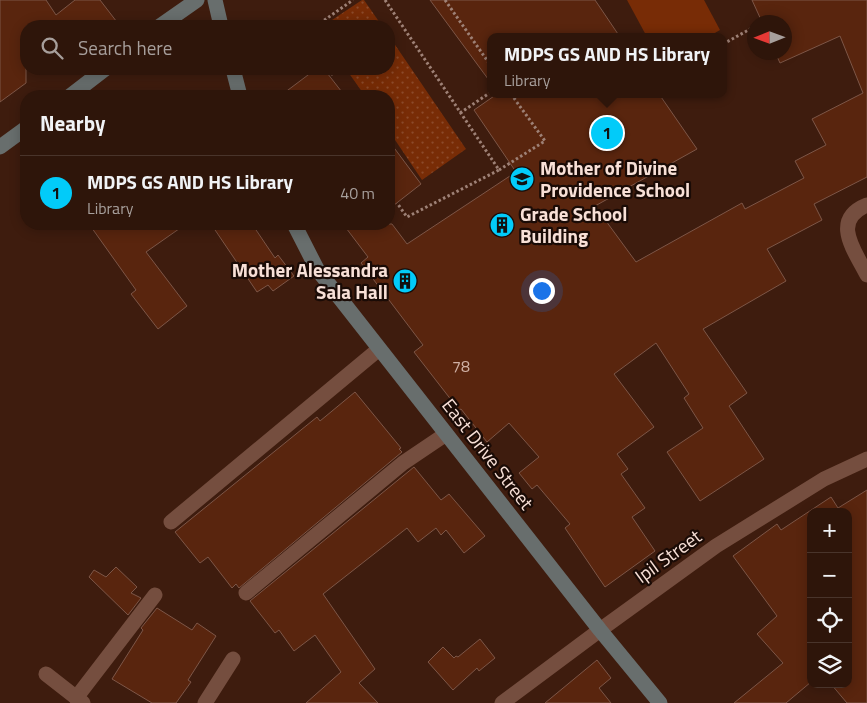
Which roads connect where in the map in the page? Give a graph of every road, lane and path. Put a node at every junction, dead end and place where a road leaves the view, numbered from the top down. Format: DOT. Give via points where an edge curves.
graph roads {
  1 [pos="197,0"];
  2 [pos="215,0"];
  3 [pos="353,0"];
  4 [pos="385,0"];
  5 [pos="445,0"];
  6 [pos="169,20"];
  7 [pos="220,20"];
  8 [pos="325,20"];
  9 [pos="747,31"];
  10 [pos="727,42"];
  11 [pos="487,60"];
  12 [pos="97,75"];
  13 [pos="235,75"];
  14 [pos="78,90"];
  15 [pos="238,90"];
  16 [pos="487,95"];
  17 [pos="514,98"];
  18 [pos="460,113"];
  19 [pos="20,132"];
  20 [pos="0,147"];
  21 [pos="499,170"];
  22 [pos="397,203"];
  23 [pos="867,204"];
  24 [pos="297,230"];
  25 [pos="867,275"];
  26 [pos="379,349"];
  27 [pos="446,434"];
  28 [pos="867,459"];
  29 [pos="171,522"];
  30 [pos="246,593"];
  31 [pos="155,594"];
  32 [pos="600,630"];
  33 [pos="234,659"];
  34 [pos="46,674"];
  35 [pos="79,700"];
  36 [pos="205,703"];
  37 [pos="502,703"];
  38 [pos="660,703"];
  1 -- 6 [label="street"];
  2 -- 7 [label="street"];
  3 -- 8 [label="path"];
  4 -- 18 [label="path"];
  5 -- 11 [label="path"];
  9 -- 10 [label="path"];
  12 -- 14 [label="street"];
  13 -- 15 [label="street"];
  16 -- 18 [label="path"];
  17 -- 21 [label="path" via="545,141"];
  18 -- 21 [label="path"];
  19 -- 20 [label="street"];
  21 -- 22 [label="path" via="407,217"];
  23 -- 25 [label="street" via="853,213 847,230"];
  24 -- 26 [label="street, East Drive Street" via="317,269"];
  26 -- 27 [label="street, East Drive Street"];
  26 -- 29 [label="street"];
  27 -- 30 [label="street" via="403,464"];
  27 -- 32 [label="street, East Drive Street"];
  28 -- 32 [label="street, Ipil Street" via="824,480 716,546"];
  31 -- 35 [label="street"];
  32 -- 37 [label="street, Ipil Street"];
  32 -- 38 [label="street, East Drive Street"];
  33 -- 36 [label="street"];
  34 -- 35 [label="street"];
}
